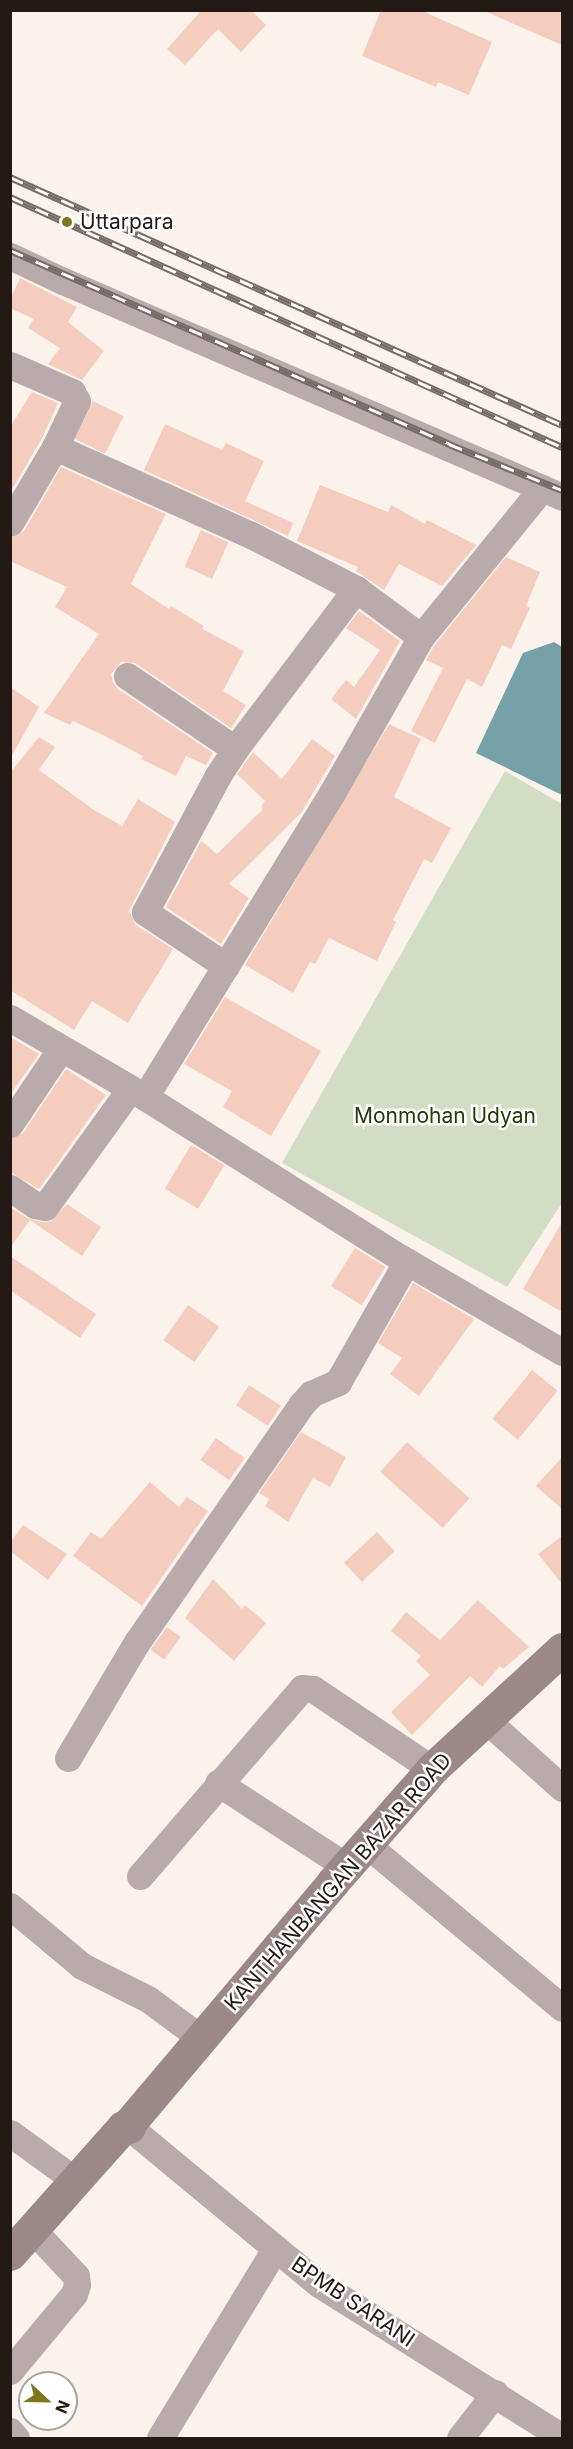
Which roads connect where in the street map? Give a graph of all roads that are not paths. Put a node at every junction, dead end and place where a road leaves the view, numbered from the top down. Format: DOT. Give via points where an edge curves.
graph roads {
  1 [pos="10,256"];
  2 [pos="10,365"];
  3 [pos="55,447"];
  4 [pos="552,492"];
  5 [pos="10,524"];
  6 [pos="357,589"];
  7 [pos="421,637"];
  8 [pos="127,676"];
  9 [pos="235,749"];
  10 [pos="226,966"];
  11 [pos="10,1018"];
  12 [pos="60,1050"];
  13 [pos="138,1093"];
  14 [pos="11,1122"];
  15 [pos="10,1188"];
  16 [pos="407,1261"];
  17 [pos="562,1352"];
  18 [pos="562,1649"];
  19 [pos="486,1720"];
  20 [pos="68,1758"];
  21 [pos="432,1769"];
  22 [pos="218,1783"];
  23 [pos="562,1788"];
  24 [pos="356,1855"];
  25 [pos="140,1876"];
  26 [pos="10,1906"];
  27 [pos="562,2008"];
  28 [pos="202,2039"];
  29 [pos="128,2126"];
  30 [pos="10,2133"];
  31 [pos="76,2181"];
  32 [pos="32,2229"];
  33 [pos="274,2249"];
  34 [pos="11,2254"];
  35 [pos="10,2371"];
  36 [pos="495,2393"];
  37 [pos="10,2431"];
  38 [pos="561,2434"];
  39 [pos="16,2439"];
  40 [pos="160,2439"];
  41 [pos="460,2439"];
  1 -- 4 [label="street"];
  2 -- 3 [label="street" via="76,397"];
  3 -- 5 [label="street"];
  3 -- 6 [label="street" via="251,535"];
  4 -- 7 [label="street"];
  6 -- 7 [label="street"];
  6 -- 9 [label="street"];
  7 -- 10 [label="street"];
  8 -- 9 [label="street"];
  9 -- 10 [label="street" via="145,912"];
  10 -- 13 [label="street"];
  11 -- 12 [label="street"];
  12 -- 13 [label="street"];
  12 -- 14 [label="street"];
  13 -- 15 [label="street" via="45,1207 35,1205"];
  13 -- 16 [label="street"];
  16 -- 17 [label="street"];
  16 -- 20 [label="street" via="338,1382 311,1394 301,1405 137,1642"];
  18 -- 19 [label="street, KANTHANBANGAN BAZAR ROAD"];
  19 -- 21 [label="street, KANTHANBANGAN BAZAR ROAD"];
  19 -- 23 [label="street"];
  21 -- 22 [label="street" via="306,1687 298,1689"];
  21 -- 24 [label="street, KANTHANBANGAN BAZAR ROAD"];
  22 -- 24 [label="street"];
  22 -- 25 [label="street"];
  24 -- 27 [label="street"];
  24 -- 28 [label="street, KANTHANBANGAN BAZAR ROAD"];
  26 -- 28 [label="street" via="82,1966 154,2003"];
  28 -- 29 [label="street, KANTHANBANGAN BAZAR ROAD"];
  29 -- 31 [label="street, KANTHANBANGAN BAZAR ROAD"];
  29 -- 33 [label="street, BPMB SARANI"];
  30 -- 31 [label="street"];
  31 -- 32 [label="street, KANTHANBANGAN BAZAR ROAD"];
  32 -- 34 [label="street, KANTHANBANGAN BAZAR ROAD"];
  32 -- 35 [label="street" via="76,2276 77,2285 74,2294"];
  33 -- 36 [label="street, BPMB SARANI" via="319,2284"];
  33 -- 40 [label="street"];
  36 -- 38 [label="street, BPMB SARANI"];
  36 -- 41 [label="street"];
  37 -- 39 [label="street"];
}
